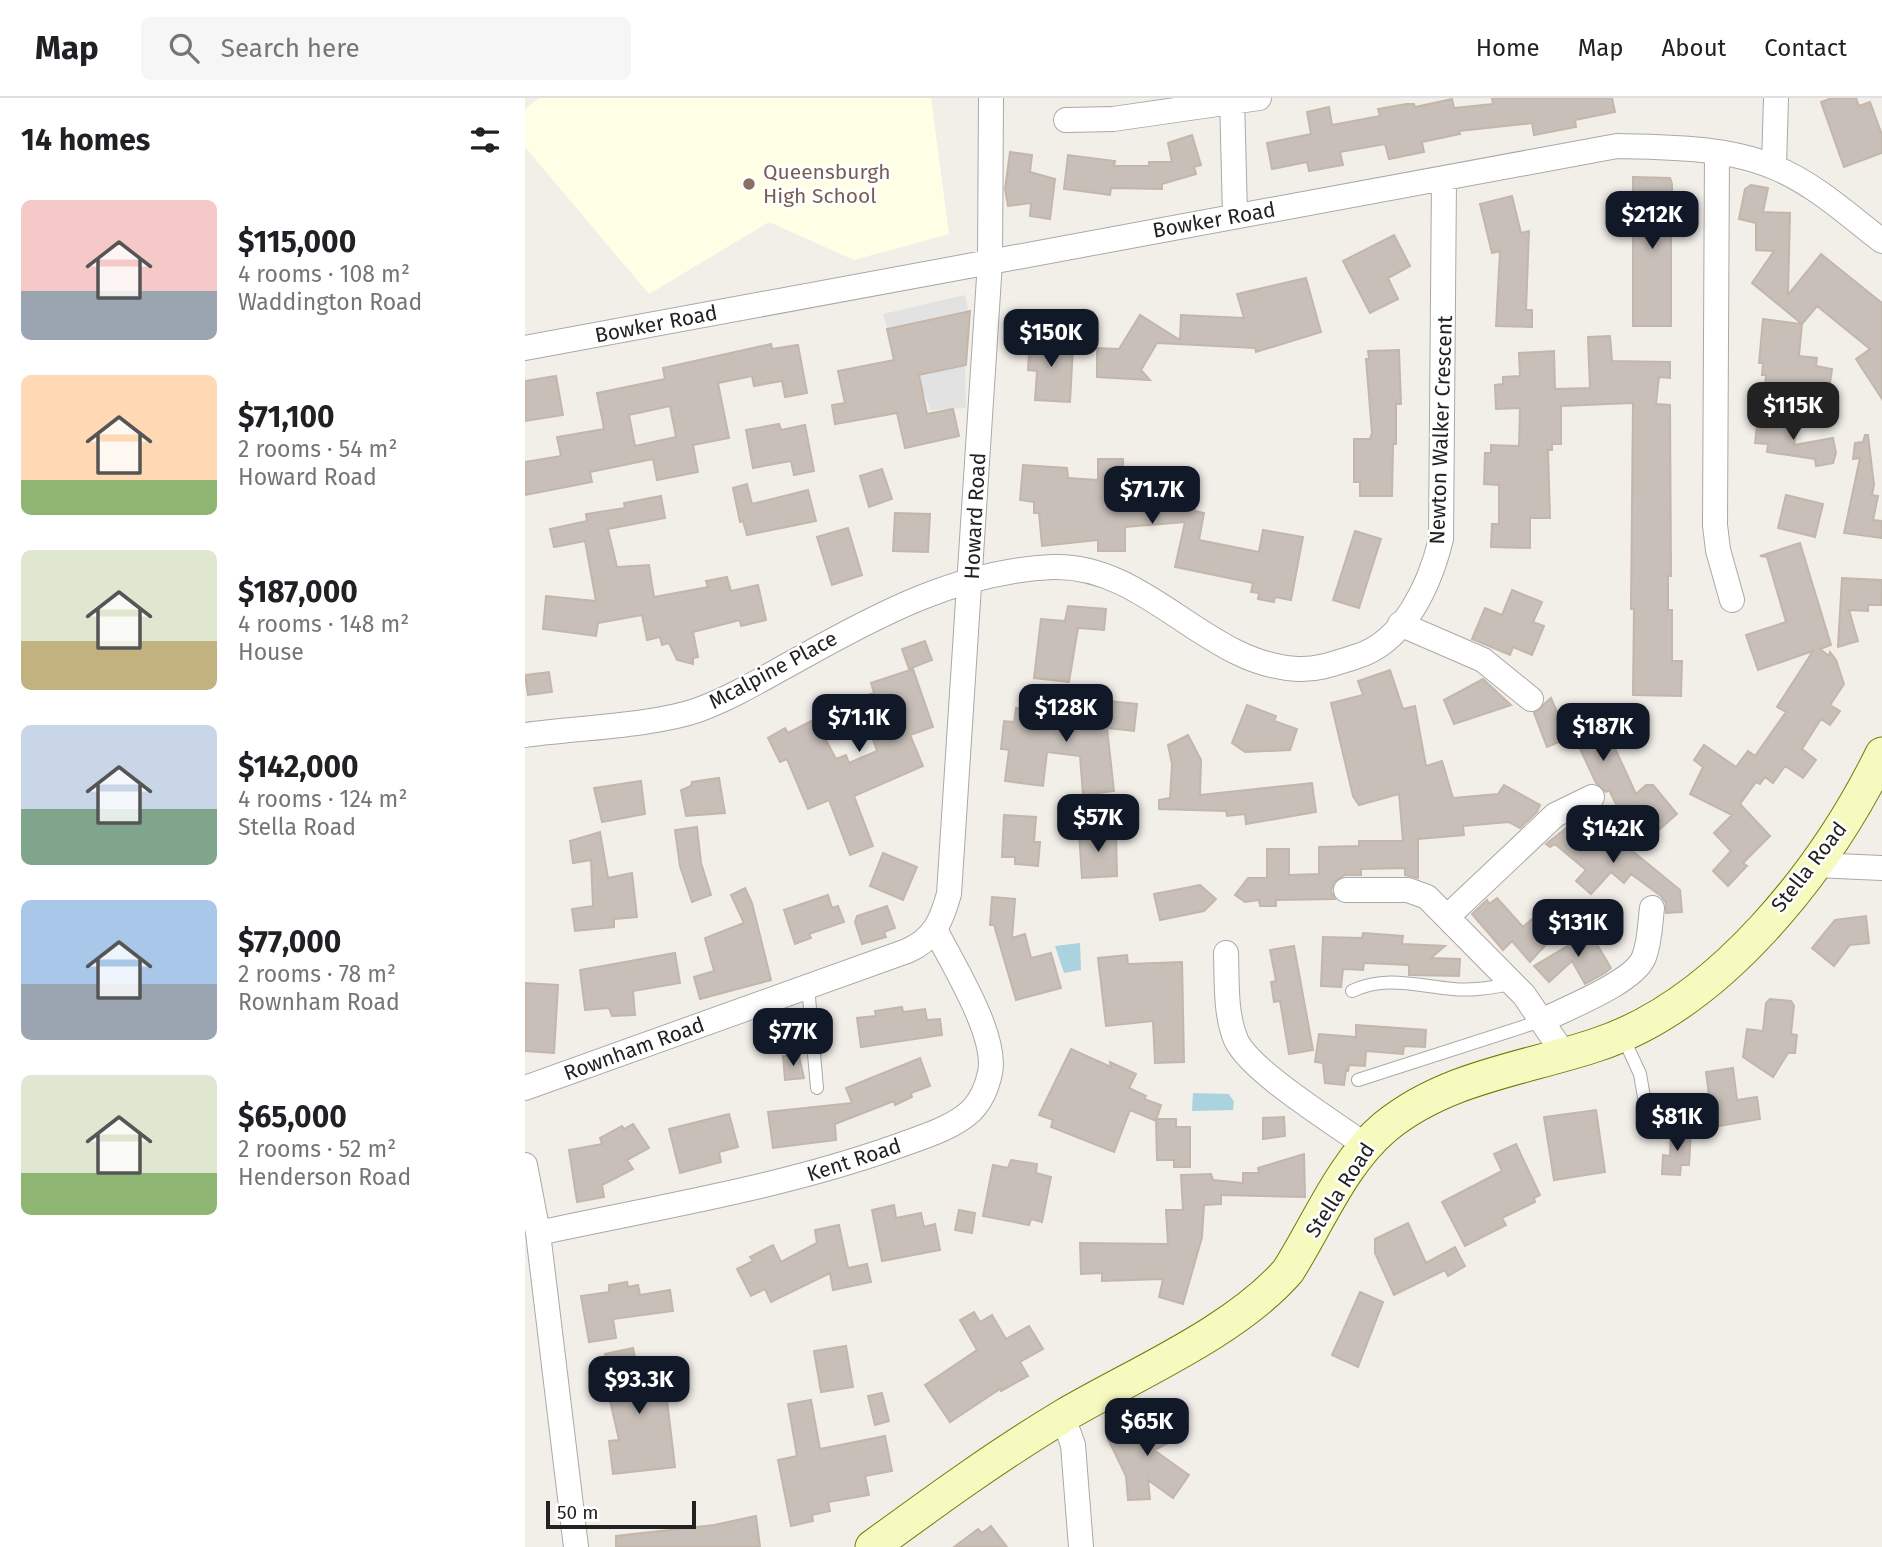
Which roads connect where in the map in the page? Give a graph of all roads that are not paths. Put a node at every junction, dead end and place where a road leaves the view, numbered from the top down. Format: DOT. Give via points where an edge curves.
graph roads {
  1 [pos="991,98"];
  2 [pos="1259,98"];
  3 [pos="1776,98"];
  4 [pos="1232,101"];
  5 [pos="1066,120"];
  6 [pos="1717,153"];
  7 [pos="1774,167"];
  8 [pos="1444,178"];
  9 [pos="1235,215"];
  10 [pos="1882,241"];
  11 [pos="990,261"];
  12 [pos="525,348"];
  13 [pos="971,579"];
  14 [pos="1732,600"];
  15 [pos="1399,624"];
  16 [pos="1531,699"];
  17 [pos="525,735"];
  18 [pos="1882,754"];
  19 [pos="1592,797"];
  20 [pos="1815,865"];
  21 [pos="1882,868"];
  22 [pos="1346,890"];
  23 [pos="1652,908"];
  24 [pos="1447,917"];
  25 [pos="936,931"];
  26 [pos="1226,953"];
  27 [pos="1513,984"];
  28 [pos="808,986"];
  29 [pos="1352,991"];
  30 [pos="1541,1021"];
  31 [pos="1622,1035"];
  32 [pos="1564,1055"];
  33 [pos="1358,1080"];
  34 [pos="525,1088"];
  35 [pos="817,1088"];
  36 [pos="1650,1132"];
  37 [pos="1366,1146"];
  38 [pos="525,1165"];
  39 [pos="538,1233"];
  40 [pos="1063,1417"];
  41 [pos="576,1547"];
  42 [pos="872,1547"];
  43 [pos="1081,1547"];
  1 -- 11 [label="street, Howard Road"];
  2 -- 4 [label="street"];
  3 -- 7 [label="street"];
  4 -- 5 [label="street" via="1113,119"];
  4 -- 9 [label="street"];
  6 -- 7 [label="street, Bowker Road"];
  6 -- 8 [label="street, Bowker Road" via="1617,146"];
  6 -- 14 [label="street" via="1716,525 1723,575"];
  7 -- 10 [label="street, Bowker Road" via="1823,194"];
  8 -- 9 [label="street, Bowker Road"];
  8 -- 15 [label="street, Newton Walker Crescent" via="1441,539 1429,582"];
  9 -- 11 [label="street, Bowker Road"];
  11 -- 12 [label="street, Bowker Road"];
  11 -- 13 [label="street, Howard Road"];
  13 -- 15 [label="street, Newton Walker Crescent" via="1052,567 1102,573 1249,657 1287,668 1319,668 1369,653"];
  13 -- 17 [label="street, Mcalpine Place" via="897,607 732,696 695,711"];
  13 -- 25 [label="street, Howard Road" via="949,894"];
  15 -- 16 [label="street" via="1483,660"];
  18 -- 20 [label="main road, Stella Road" via="1856,804"];
  19 -- 24 [label="street" via="1562,810"];
  20 -- 21 [label="street"];
  20 -- 31 [label="main road, Stella Road" via="1719,970 1667,1011"];
  22 -- 24 [label="street" via="1419,893"];
  23 -- 30 [label="street" via="1649,938 1639,967"];
  24 -- 27 [label="street"];
  25 -- 28 [label="street, Rownham Road" via="925,943 907,951"];
  25 -- 39 [label="street, Kent Road" via="991,1052 986,1088 970,1112 918,1138 795,1179"];
  26 -- 37 [label="street" via="1229,1012 1245,1053"];
  27 -- 29 [label="lane" via="1457,989 1375,982"];
  27 -- 30 [label="street"];
  28 -- 34 [label="street, Rownham Road"];
  28 -- 35 [label="lane"];
  30 -- 32 [label="street"];
  30 -- 33 [label="lane"];
  31 -- 32 [label="main road, Stella Road"];
  31 -- 36 [label="lane" via="1640,1074"];
  32 -- 37 [label="main road, Stella Road" via="1497,1071 1433,1097 1393,1121"];
  37 -- 40 [label="main road, Stella Road" via="1273,1289 1227,1322"];
  38 -- 39 [label="street"];
  39 -- 41 [label="street"];
  40 -- 42 [label="main road, Stella Road" via="977,1471"];
  40 -- 43 [label="street" via="1073,1445"];
}
